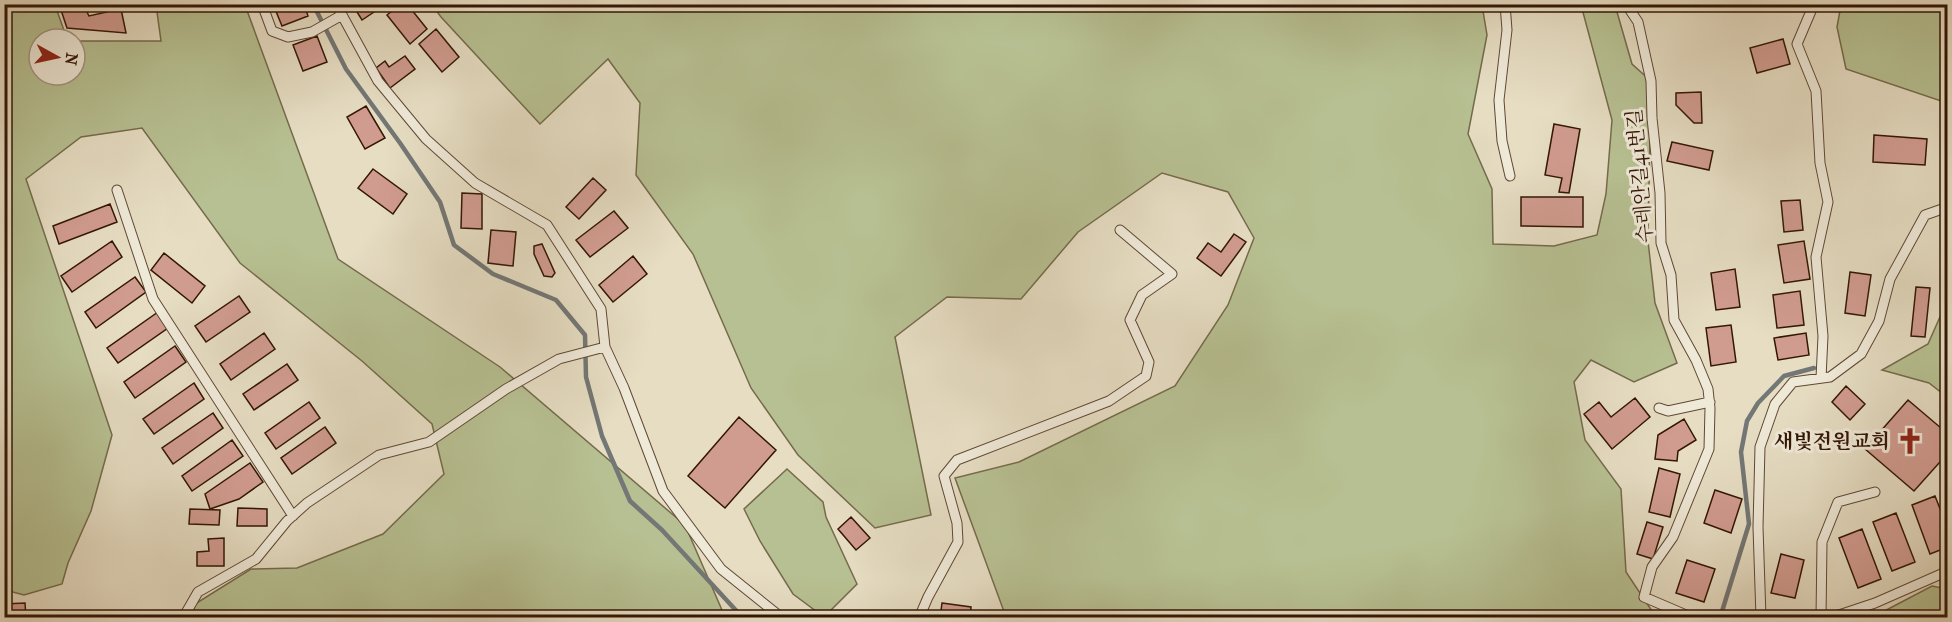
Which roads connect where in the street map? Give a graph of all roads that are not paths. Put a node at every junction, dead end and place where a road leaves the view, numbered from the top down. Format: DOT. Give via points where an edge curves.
graph roads {
  1 [pos="262,4"];
  2 [pos="336,4"];
  3 [pos="1505,4"];
  4 [pos="1626,4"];
  5 [pos="1634,4"];
  6 [pos="1814,4"];
  7 [pos="342,15"];
  8 [pos="1633,16"];
  9 [pos="1510,176"];
  10 [pos="117,190"];
  11 [pos="1947,207"];
  12 [pos="1120,230"];
  13 [pos="600,348"];
  14 [pos="1821,378"];
  15 [pos="1710,402"];
  16 [pos="1659,408"];
  17 [pos="1875,492"];
  18 [pos="293,516"];
  19 [pos="1947,571"];
  20 [pos="183,618"];
  21 [pos="782,618"];
  22 [pos="919,618"];
  23 [pos="1693,618"];
  24 [pos="1761,618"];
  25 [pos="1821,618"];
  26 [pos="1830,618"];
  1 -- 7 [label="lane" via="272,31 288,37 314,31"];
  2 -- 7 [label="lane"];
  3 -- 9 [label="lane" via="1507,30 1499,100"];
  4 -- 8 [label="lane, 수레안길41번길"];
  5 -- 8 [label="lane"];
  6 -- 14 [label="lane" via="1797,44 1816,91 1820,163 1828,202 1816,257"];
  7 -- 13 [label="lane" via="378,81 426,139 476,183 547,225 600,309"];
  8 -- 15 [label="lane, 수레안길41번길" via="1638,22 1651,81 1661,243 1671,275 1674,320 1696,360"];
  10 -- 18 [label="lane" via="153,298"];
  11 -- 14 [label="lane" via="1925,215 1890,279 1879,321 1861,354 1830,377"];
  12 -- 22 [label="lane" via="1172,274 1142,295 1130,320 1149,362 1146,376 1109,401 957,460 944,476 958,542"];
  13 -- 18 [label="lane" via="559,359 506,389 429,442 379,455"];
  13 -- 21 [label="lane" via="624,388 663,491 722,569"];
  14 -- 24 [label="lane" via="1793,382 1775,404 1760,447"];
  15 -- 16 [label="lane" via="1668,411"];
  15 -- 23 [label="lane, 수레안길41번길" via="1709,449 1672,537 1652,567 1644,597"];
  17 -- 25 [label="lane" via="1838,502 1822,542"];
  18 -- 20 [label="lane" via="256,559 198,592"];
  19 -- 26 [label="lane"];
}
